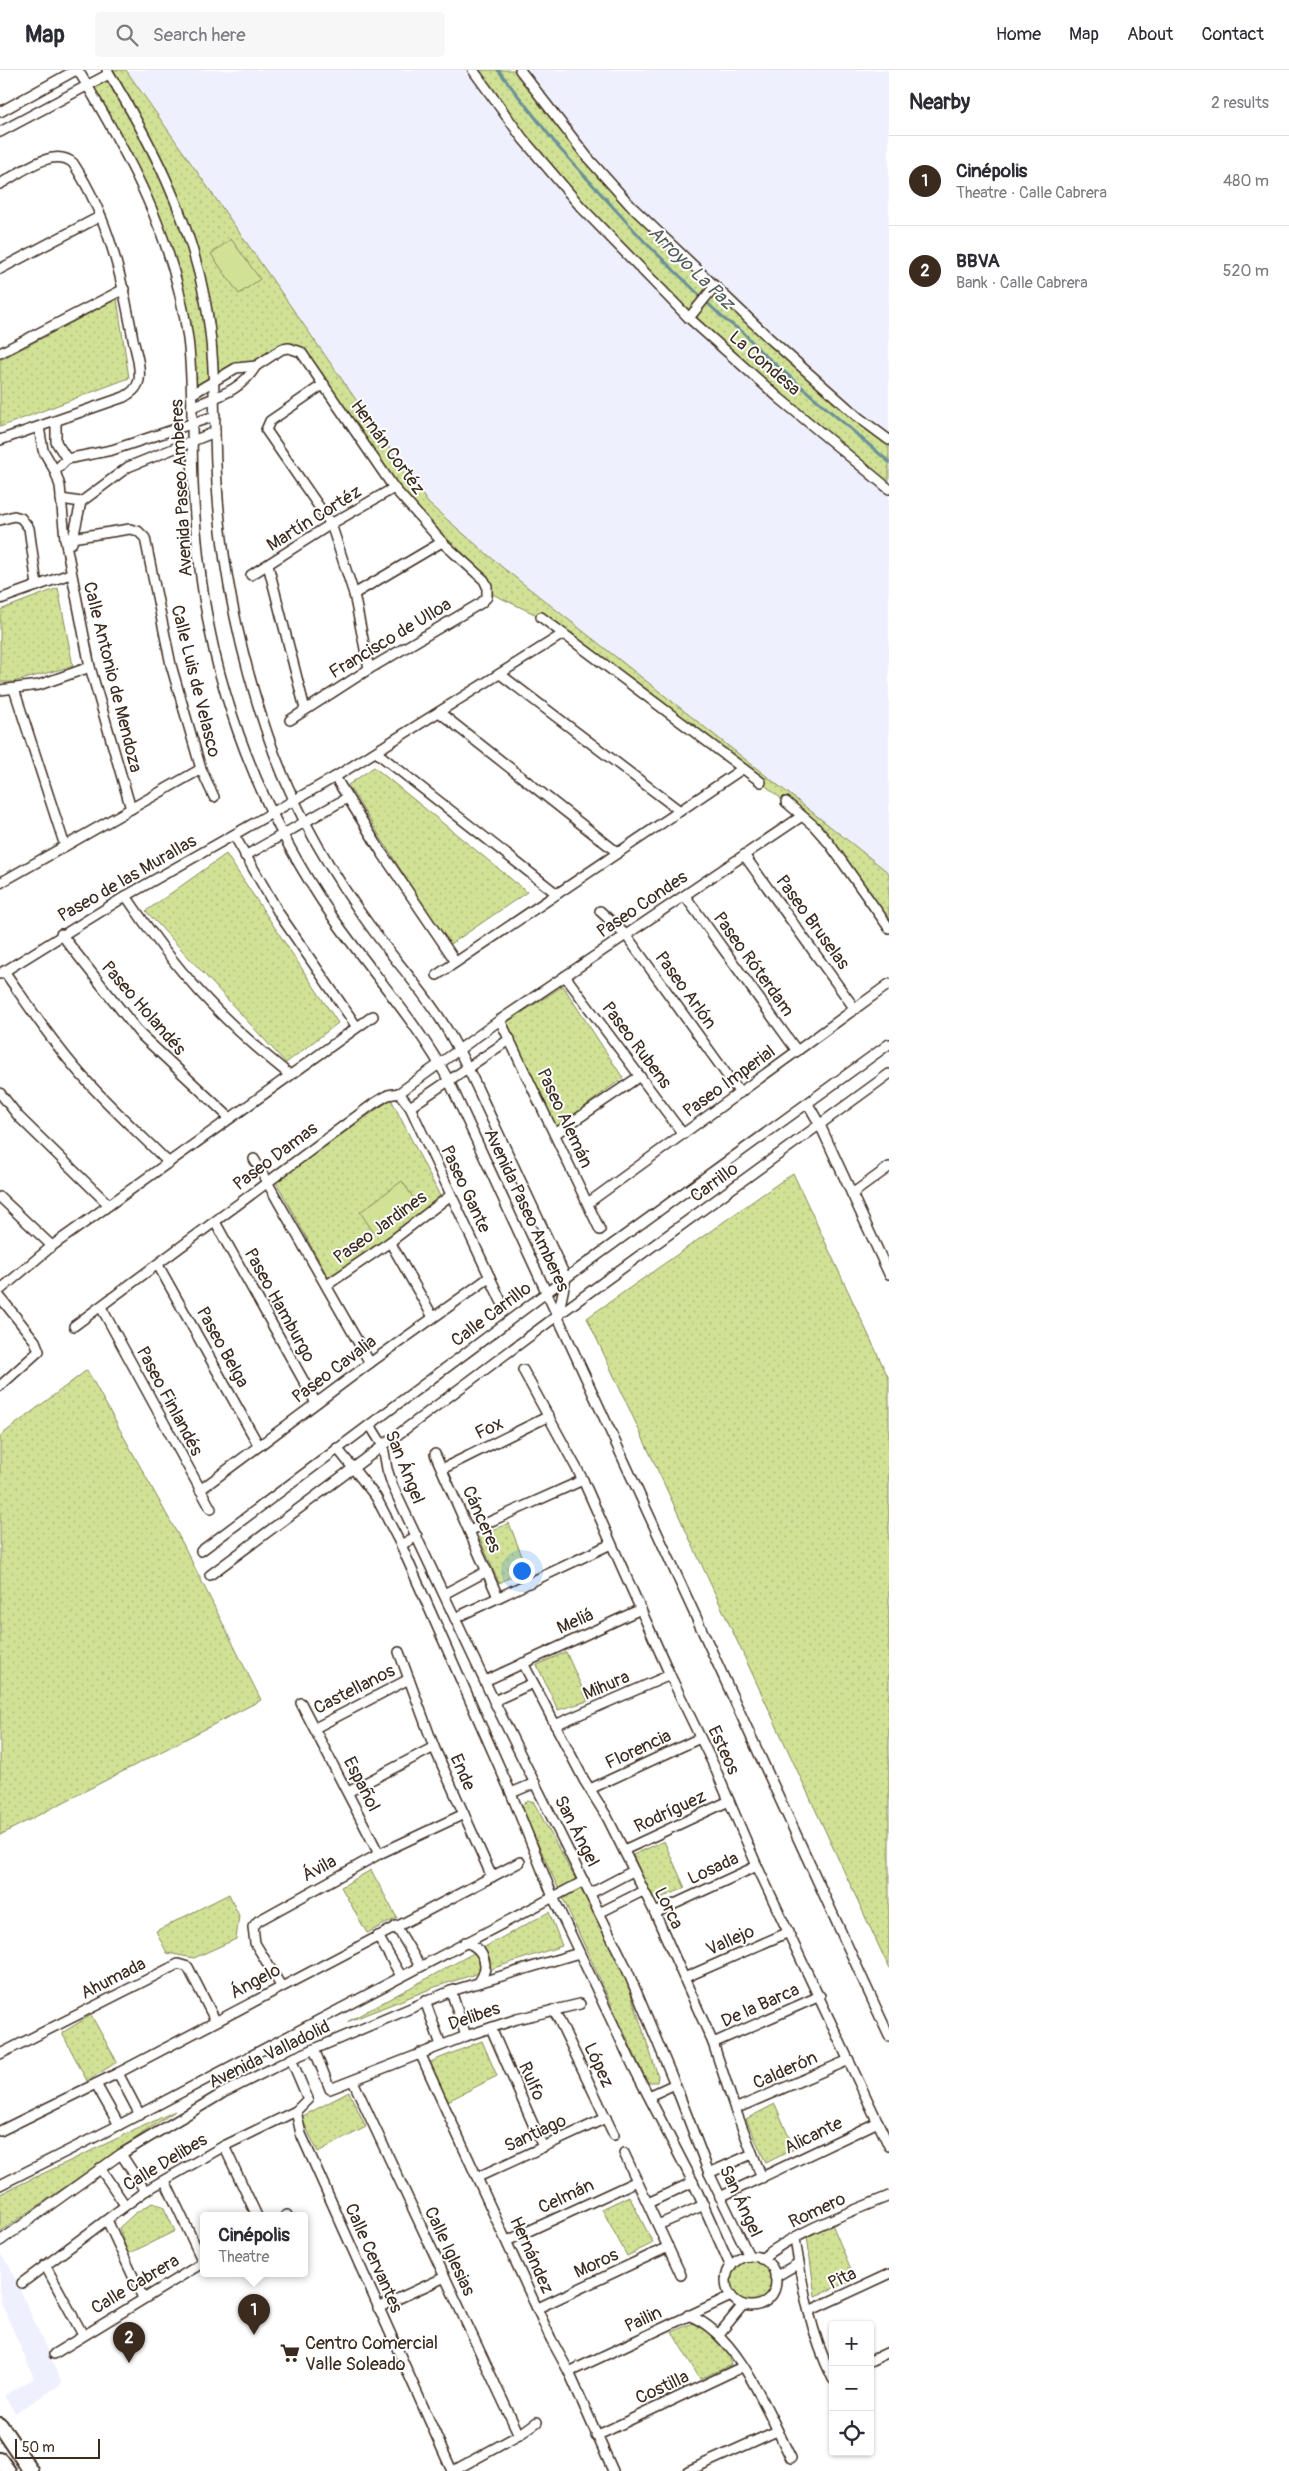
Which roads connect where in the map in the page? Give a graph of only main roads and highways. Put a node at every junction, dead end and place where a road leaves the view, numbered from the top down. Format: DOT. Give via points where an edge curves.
graph roads {
  1 [pos="0,2425"];
  2 [pos="0,2460"];
  3 [pos="8,2471"];
  4 [pos="31,2471"];
  1 -- 4 [label="main road"];
  2 -- 3 [label="main road"];
}
